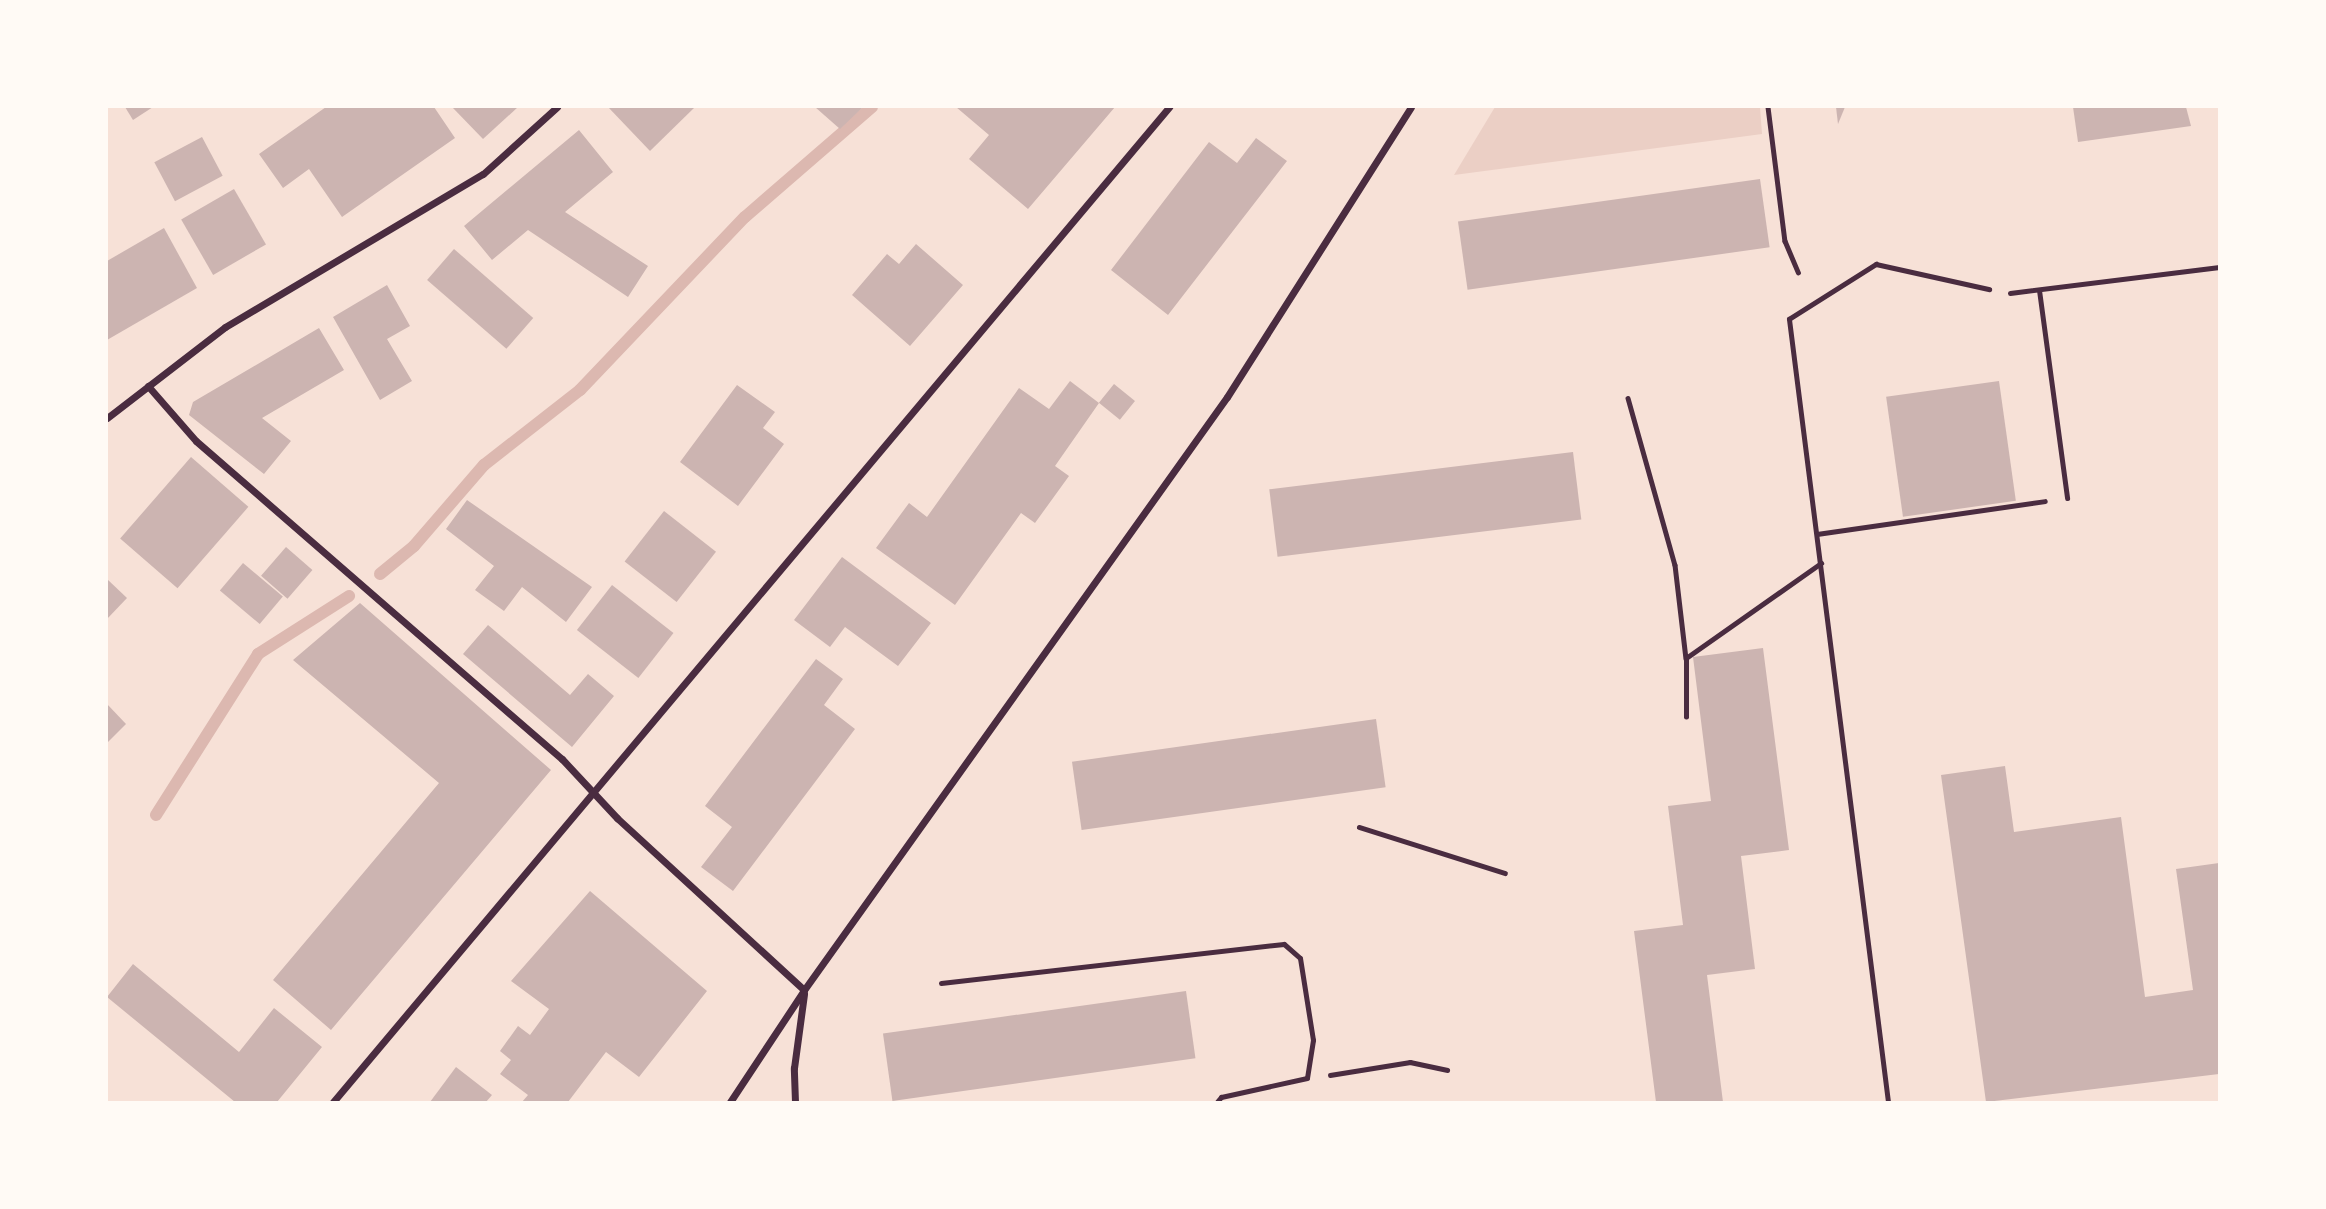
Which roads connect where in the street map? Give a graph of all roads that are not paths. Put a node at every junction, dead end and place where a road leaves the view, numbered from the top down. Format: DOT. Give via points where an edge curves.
graph roads {
  1 [pos="557,107"];
  2 [pos="1169,107"];
  3 [pos="1411,107"];
  4 [pos="2219,267"];
  5 [pos="2039,290"];
  6 [pos="2010,293"];
  7 [pos="148,386"];
  8 [pos="107,418"];
  9 [pos="2067,498"];
  10 [pos="594,794"];
  11 [pos="941,983"];
  12 [pos="804,990"];
  13 [pos="333,1102"];
  14 [pos="730,1102"];
  15 [pos="794,1102"];
  16 [pos="1217,1102"];
  1 -- 7 [label="street" via="483,174 225,327"];
  2 -- 10 [label="street"];
  3 -- 12 [label="street" via="1227,397"];
  4 -- 5 [label="lane"];
  5 -- 6 [label="lane"];
  5 -- 9 [label="lane"];
  7 -- 8 [label="street"];
  7 -- 10 [label="street" via="196,440 562,759"];
  10 -- 12 [label="street"];
  10 -- 13 [label="street"];
  11 -- 16 [label="lane" via="1284,944 1300,958 1313,1040 1307,1079 1221,1097"];
  12 -- 14 [label="street"];
  12 -- 15 [label="street"];
}
